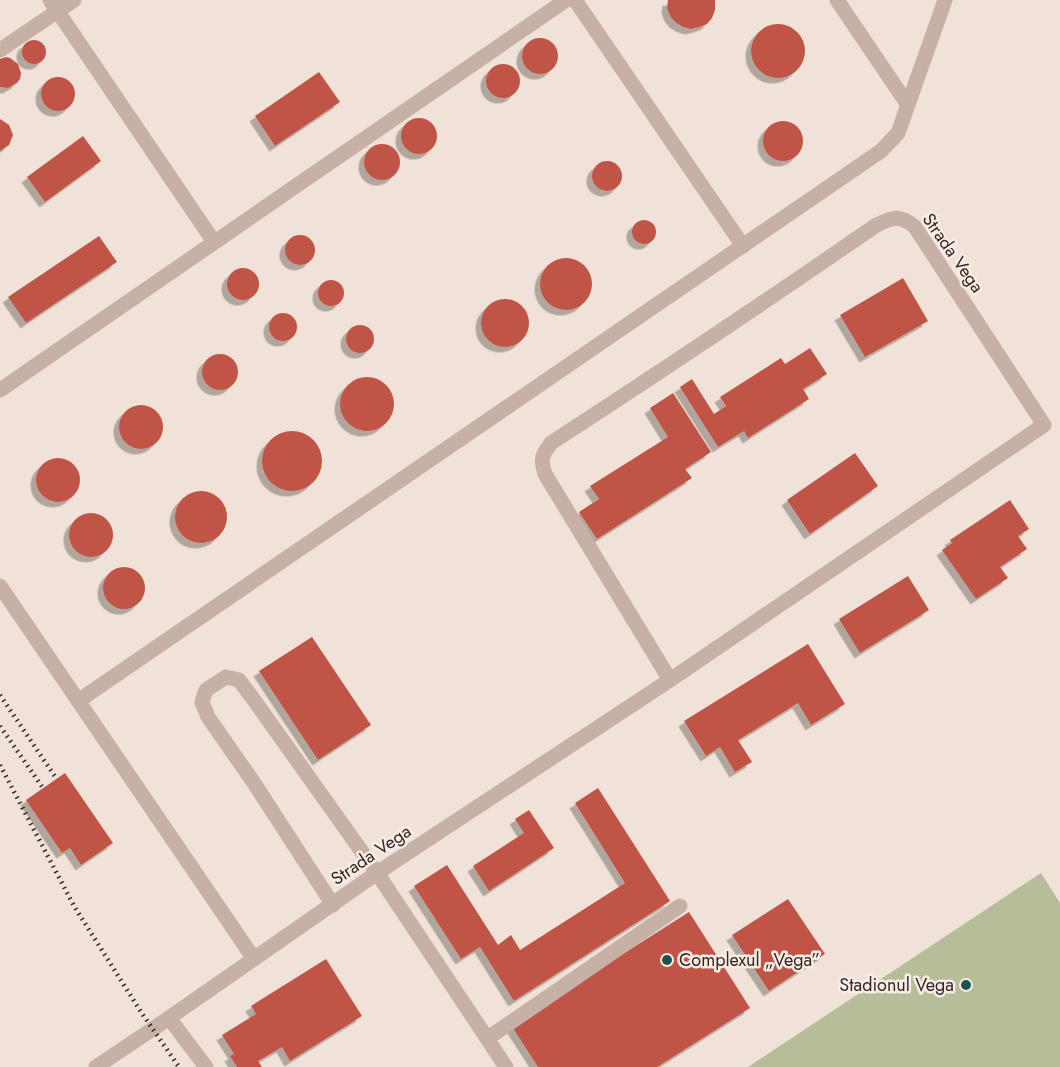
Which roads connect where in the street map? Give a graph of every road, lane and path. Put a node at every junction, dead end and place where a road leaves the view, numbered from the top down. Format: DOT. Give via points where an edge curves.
graph roads {
  1 [pos="74,0"];
  2 [pos="566,0"];
  3 [pos="575,0"];
  4 [pos="837,0"];
  5 [pos="945,0"];
  6 [pos="54,6"];
  7 [pos="0,50"];
  8 [pos="908,105"];
  9 [pos="214,242"];
  10 [pos="742,246"];
  11 [pos="0,390"];
  12 [pos="0,586"];
  13 [pos="670,680"];
  14 [pos="78,701"];
  15 [pos="377,873"];
  16 [pos="333,905"];
  17 [pos="680,906"];
  18 [pos="254,959"];
  19 [pos="169,1018"];
  20 [pos="488,1038"];
  21 [pos="96,1067"];
  22 [pos="206,1067"];
  23 [pos="506,1067"];
  1 -- 6 [label="street"];
  2 -- 9 [label="street"];
  3 -- 10 [label="street"];
  4 -- 8 [label="street"];
  5 -- 8 [label="street"];
  6 -- 7 [label="street"];
  6 -- 9 [label="street"];
  8 -- 10 [label="street" via="898,133 881,152"];
  9 -- 11 [label="street"];
  10 -- 14 [label="street"];
  12 -- 14 [label="street"];
  13 -- 13 [label="street, Strada Vega" via="1044,425 908,220 898,218 875,226 551,443 544,452 545,474"];
  13 -- 15 [label="street, Strada Vega"];
  14 -- 18 [label="street"];
  15 -- 16 [label="street, Strada Vega"];
  15 -- 16 [label="street" via="239,680 226,677 206,690 202,702 208,717"];
  15 -- 20 [label="street"];
  16 -- 18 [label="street, Strada Vega"];
  17 -- 20 [label="street"];
  18 -- 19 [label="street, Strada Vega"];
  19 -- 21 [label="street, Strada Vega"];
  19 -- 22 [label="street"];
  20 -- 23 [label="street"];
}
